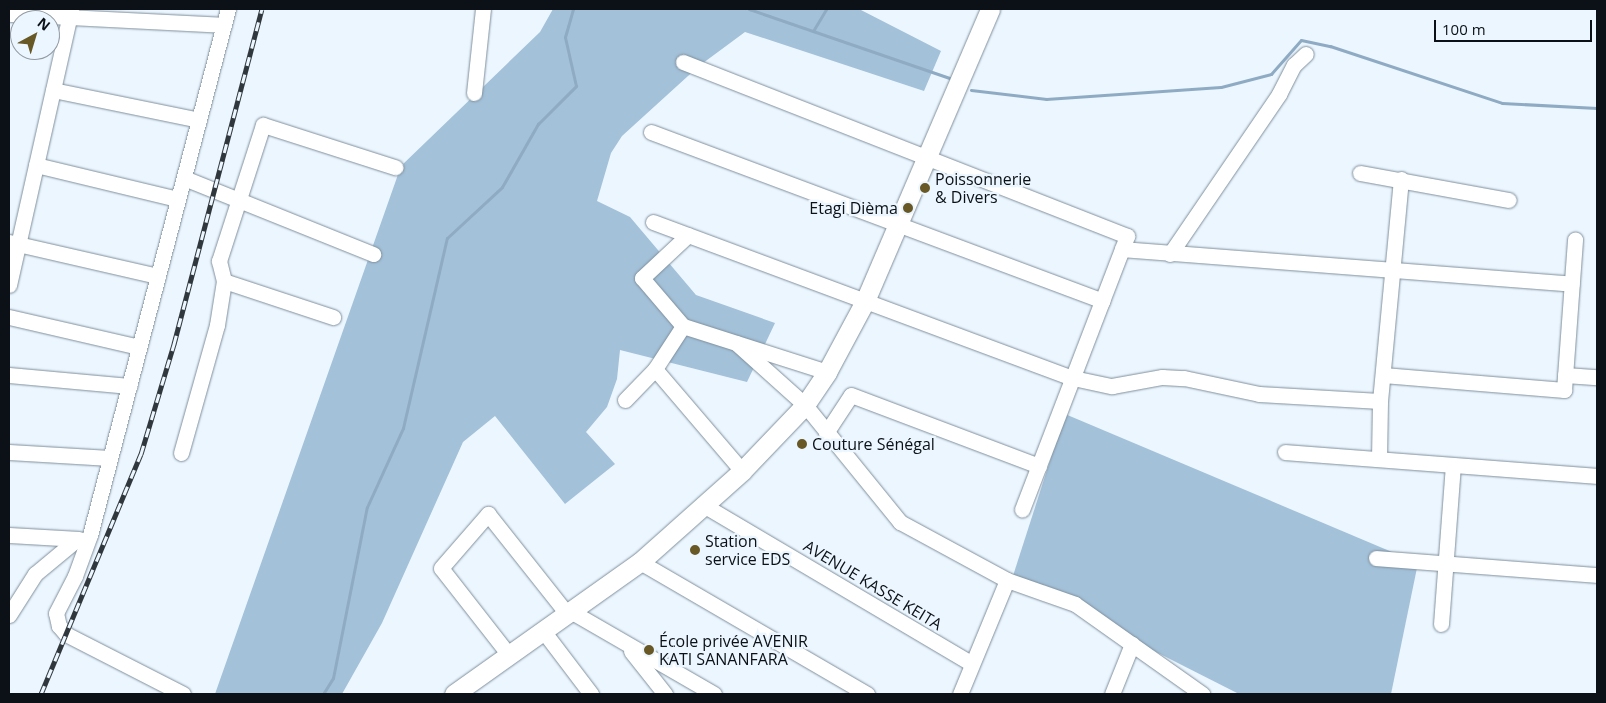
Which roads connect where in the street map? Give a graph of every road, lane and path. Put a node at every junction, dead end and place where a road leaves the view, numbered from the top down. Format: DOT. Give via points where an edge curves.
graph roads {
  1 [pos="228,9"];
  2 [pos="483,9"];
  3 [pos="990,9"];
  4 [pos="70,13"];
  5 [pos="9,14"];
  6 [pos="224,25"];
  7 [pos="1306,54"];
  8 [pos="684,62"];
  9 [pos="53,90"];
  10 [pos="474,93"];
  11 [pos="199,120"];
  12 [pos="651,132"];
  13 [pos="927,157"];
  14 [pos="36,165"];
  15 [pos="395,167"];
  16 [pos="1360,173"];
  17 [pos="184,178"];
  18 [pos="1401,179"];
  19 [pos="178,199"];
  20 [pos="239,200"];
  21 [pos="1508,200"];
  22 [pos="652,222"];
  23 [pos="898,225"];
  24 [pos="688,235"];
  25 [pos="1575,239"];
  26 [pos="13,243"];
  27 [pos="1122,249"];
  28 [pos="373,254"];
  29 [pos="1170,254"];
  30 [pos="1394,270"];
  31 [pos="158,276"];
  32 [pos="224,281"];
  33 [pos="1572,284"];
  34 [pos="9,285"];
  35 [pos="865,301"];
  36 [pos="1102,301"];
  37 [pos="9,317"];
  38 [pos="333,317"];
  39 [pos="683,326"];
  40 [pos="736,343"];
  41 [pos="140,347"];
  42 [pos="655,369"];
  43 [pos="827,372"];
  44 [pos="1383,375"];
  45 [pos="1565,375"];
  46 [pos="9,376"];
  47 [pos="1597,377"];
  48 [pos="1073,378"];
  49 [pos="129,386"];
  50 [pos="625,400"];
  51 [pos="1380,401"];
  52 [pos="805,405"];
  53 [pos="826,432"];
  54 [pos="9,452"];
  55 [pos="1285,452"];
  56 [pos="181,453"];
  57 [pos="110,458"];
  58 [pos="1378,459"];
  59 [pos="1453,465"];
  60 [pos="1039,466"];
  61 [pos="742,471"];
  62 [pos="1597,476"];
  63 [pos="705,506"];
  64 [pos="1022,510"];
  65 [pos="9,535"];
  66 [pos="83,538"];
  67 [pos="1376,558"];
  68 [pos="640,562"];
  69 [pos="1446,563"];
  70 [pos="1597,575"];
  71 [pos="1007,580"];
  72 [pos="570,614"];
  73 [pos="9,615"];
  74 [pos="1441,624"];
  75 [pos="544,632"];
  76 [pos="626,643"];
  77 [pos="1132,644"];
  78 [pos="509,655"];
  79 [pos="972,664"];
  80 [pos="462,692"];
  81 [pos="1201,693"];
  82 [pos="183,694"];
  83 [pos="592,694"];
  84 [pos="665,694"];
  85 [pos="714,694"];
  86 [pos="867,694"];
  87 [pos="960,694"];
  88 [pos="1112,694"];
  1 -- 6 [label="street"];
  2 -- 10 [label="street"];
  3 -- 13 [label="main road"];
  4 -- 5 [label="street"];
  4 -- 6 [label="street"];
  4 -- 9 [label="street"];
  6 -- 11 [label="street"];
  7 -- 29 [label="street" via="1294,65 1279,94"];
  8 -- 13 [label="street"];
  9 -- 11 [label="street"];
  9 -- 14 [label="street"];
  11 -- 17 [label="street"];
  12 -- 23 [label="street"];
  13 -- 23 [label="main road"];
  13 -- 27 [label="street" via="1127,236"];
  14 -- 19 [label="street"];
  14 -- 26 [label="street"];
  15 -- 20 [label="street" via="264,125"];
  16 -- 18 [label="street"];
  17 -- 19 [label="street"];
  17 -- 20 [label="street"];
  18 -- 21 [label="street"];
  18 -- 30 [label="street"];
  19 -- 31 [label="street"];
  20 -- 28 [label="street"];
  20 -- 32 [label="street" via="218,261"];
  22 -- 24 [label="street"];
  23 -- 35 [label="main road"];
  23 -- 36 [label="street"];
  24 -- 35 [label="street"];
  24 -- 39 [label="street" via="642,278"];
  25 -- 33 [label="street"];
  26 -- 31 [label="street"];
  26 -- 34 [label="street"];
  27 -- 29 [label="street"];
  27 -- 36 [label="street"];
  29 -- 30 [label="street"];
  30 -- 33 [label="street"];
  30 -- 44 [label="street"];
  31 -- 41 [label="street"];
  32 -- 38 [label="street"];
  32 -- 56 [label="street" via="218,325"];
  33 -- 45 [label="street"];
  35 -- 43 [label="main road"];
  35 -- 48 [label="street"];
  36 -- 48 [label="street"];
  37 -- 41 [label="street"];
  39 -- 40 [label="street"];
  39 -- 42 [label="street"];
  40 -- 43 [label="street"];
  40 -- 52 [label="street"];
  41 -- 49 [label="street"];
  42 -- 50 [label="street"];
  42 -- 61 [label="street"];
  43 -- 52 [label="main road"];
  44 -- 45 [label="street" via="1564,390"];
  44 -- 51 [label="street"];
  45 -- 47 [label="street"];
  46 -- 49 [label="street"];
  48 -- 51 [label="street" via="1112,386 1162,377 1184,378 1259,394"];
  48 -- 60 [label="street"];
  49 -- 57 [label="street"];
  51 -- 58 [label="street"];
  52 -- 53 [label="street"];
  52 -- 61 [label="main road"];
  53 -- 60 [label="street" via="851,395"];
  53 -- 71 [label="street" via="900,522"];
  54 -- 57 [label="street"];
  55 -- 58 [label="street"];
  57 -- 66 [label="street"];
  58 -- 59 [label="street"];
  59 -- 62 [label="street"];
  59 -- 69 [label="street"];
  60 -- 64 [label="street"];
  61 -- 63 [label="main road"];
  63 -- 68 [label="main road"];
  63 -- 79 [label="street, AVENUE KASSE KEITA"];
  65 -- 66 [label="street"];
  66 -- 73 [label="street" via="35,574"];
  66 -- 82 [label="street" via="75,576 56,612 59,626 66,634"];
  67 -- 69 [label="street"];
  68 -- 72 [label="main road"];
  68 -- 86 [label="street"];
  69 -- 70 [label="street"];
  69 -- 74 [label="street"];
  71 -- 77 [label="street" via="1074,604"];
  71 -- 79 [label="street"];
  72 -- 75 [label="main road"];
  72 -- 76 [label="street"];
  72 -- 78 [label="street" via="488,514 441,568"];
  75 -- 78 [label="main road"];
  75 -- 83 [label="street"];
  76 -- 84 [label="street"];
  76 -- 85 [label="street"];
  77 -- 81 [label="street"];
  77 -- 88 [label="street"];
  78 -- 80 [label="main road"];
  79 -- 87 [label="street"];
}
